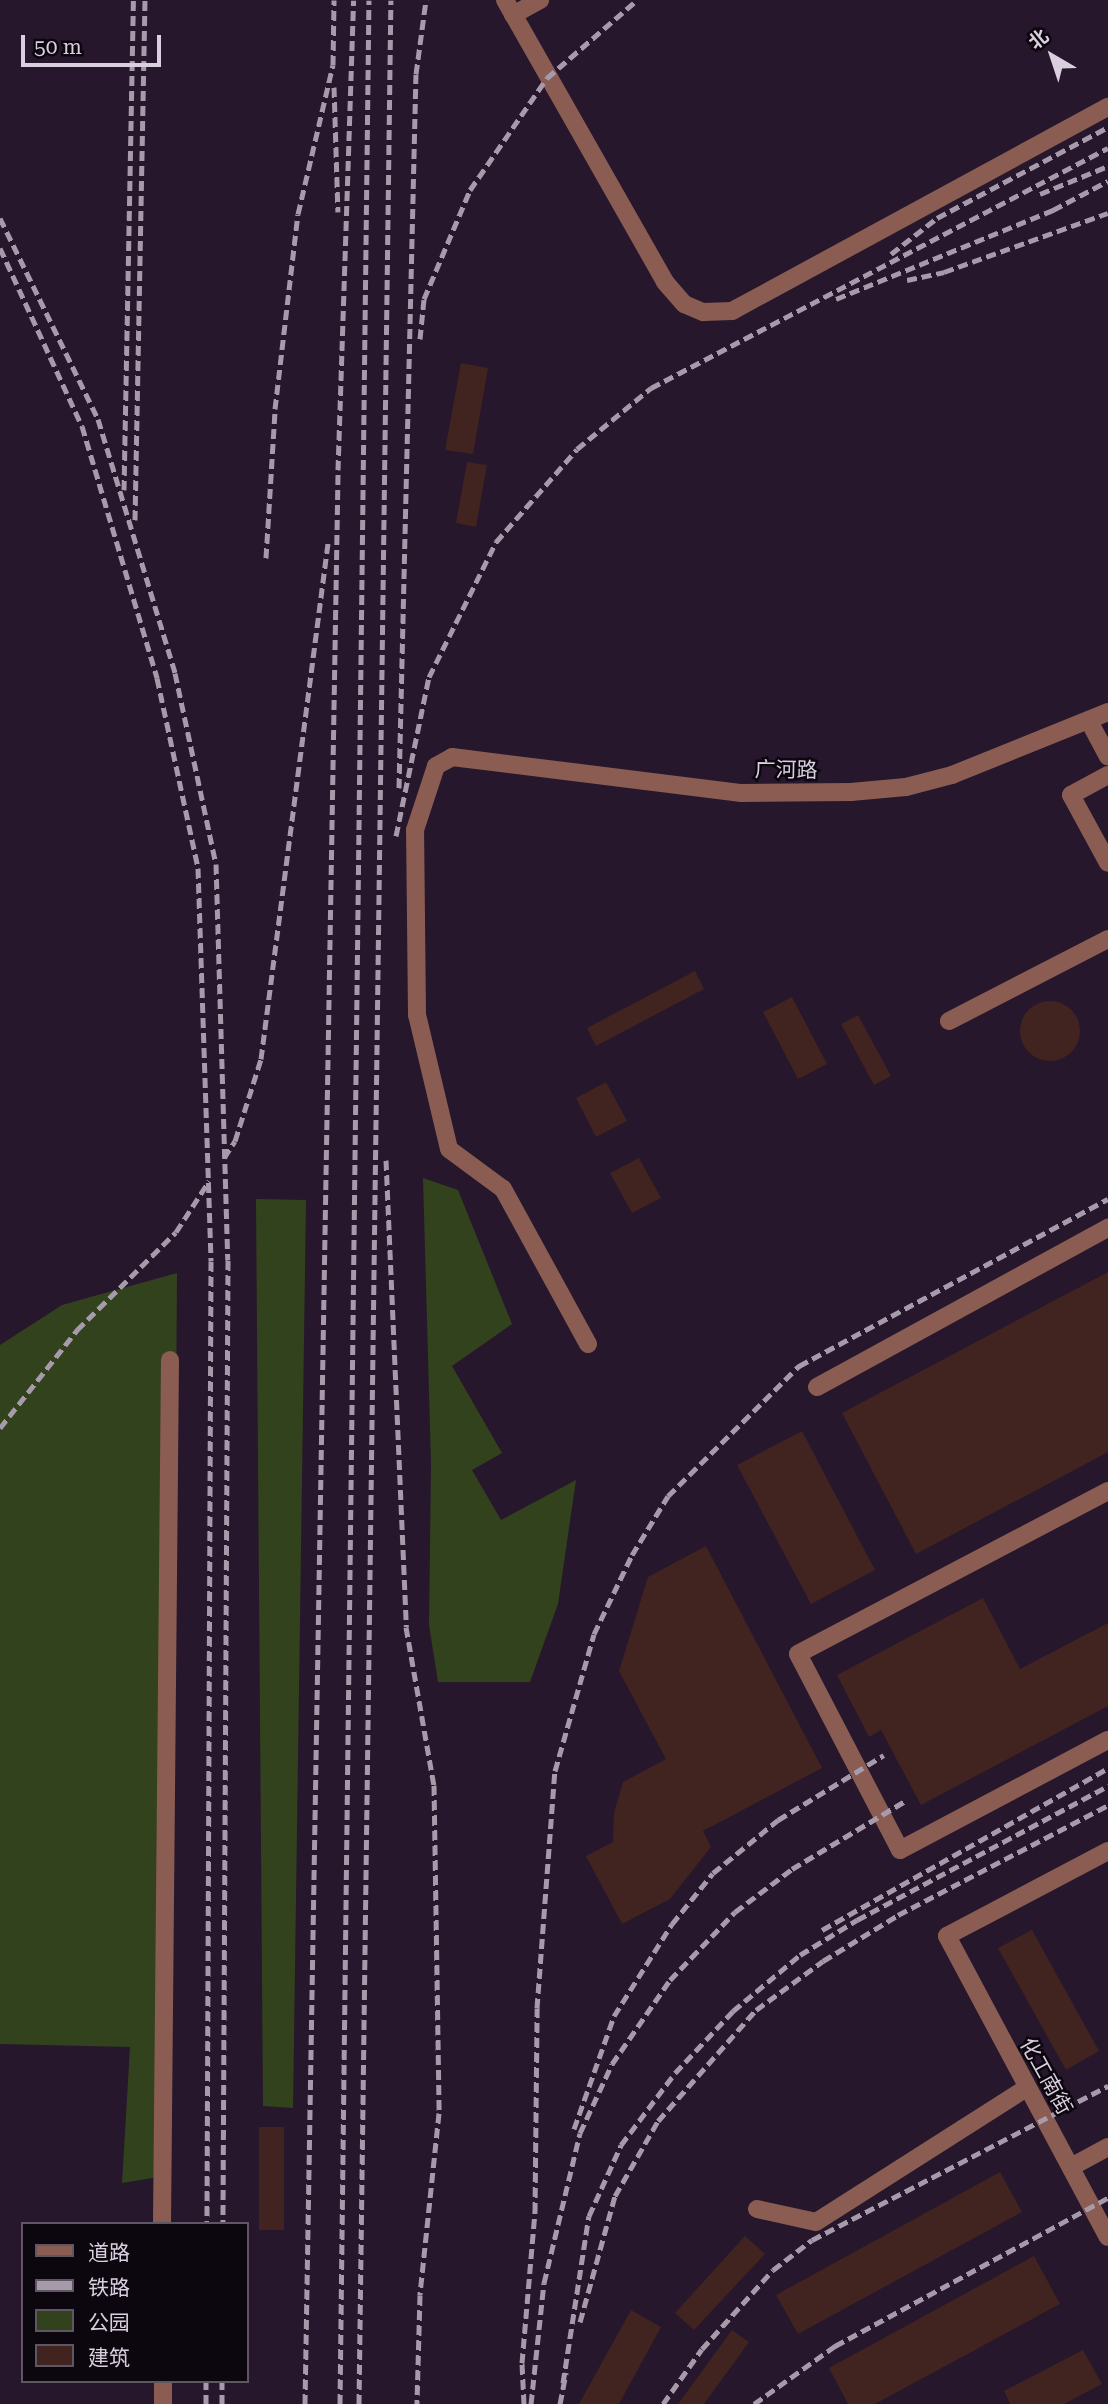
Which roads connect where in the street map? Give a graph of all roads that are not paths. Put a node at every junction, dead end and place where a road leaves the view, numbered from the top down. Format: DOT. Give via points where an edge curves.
graph roads {
  1 [pos="540,0"];
  2 [pos="509,7"];
  3 [pos="1108,107"];
  4 [pos="1108,712"];
  5 [pos="1089,721"];
  6 [pos="1108,756"];
  7 [pos="1108,775"];
  8 [pos="1108,863"];
  9 [pos="1108,939"];
  10 [pos="949,1021"];
  11 [pos="1108,1228"];
  12 [pos="588,1344"];
  13 [pos="170,1360"];
  14 [pos="817,1387"];
  15 [pos="1108,1491"];
  16 [pos="1108,1740"];
  17 [pos="1108,1851"];
  18 [pos="1025,2089"];
  19 [pos="1108,2147"];
  20 [pos="1071,2167"];
  21 [pos="757,2209"];
  22 [pos="162,2222"];
  23 [pos="1108,2237"];
  24 [pos="163,2383"];
  25 [pos="163,2404"];
  1 -- 2 [label="street"];
  2 -- 3 [label="street" via="665,282 684,304 703,312 732,311"];
  4 -- 5 [label="street, 广河路"];
  5 -- 6 [label="street"];
  5 -- 12 [label="street, 广河路" via="952,775 905,787 824,794 742,793 452,757 436,766 415,830 417,1015 449,1149 503,1189"];
  7 -- 8 [label="street" via="1071,795"];
  9 -- 10 [label="street"];
  11 -- 14 [label="street"];
  13 -- 22 [label="street"];
  15 -- 16 [label="street" via="798,1654 900,1850"];
  17 -- 18 [label="street, 化工南街" via="947,1936"];
  18 -- 20 [label="street, 化工南街"];
  18 -- 21 [label="street" via="816,2222"];
  19 -- 20 [label="street"];
  20 -- 23 [label="street, 化工南街"];
  24 -- 25 [label="street"];
}
